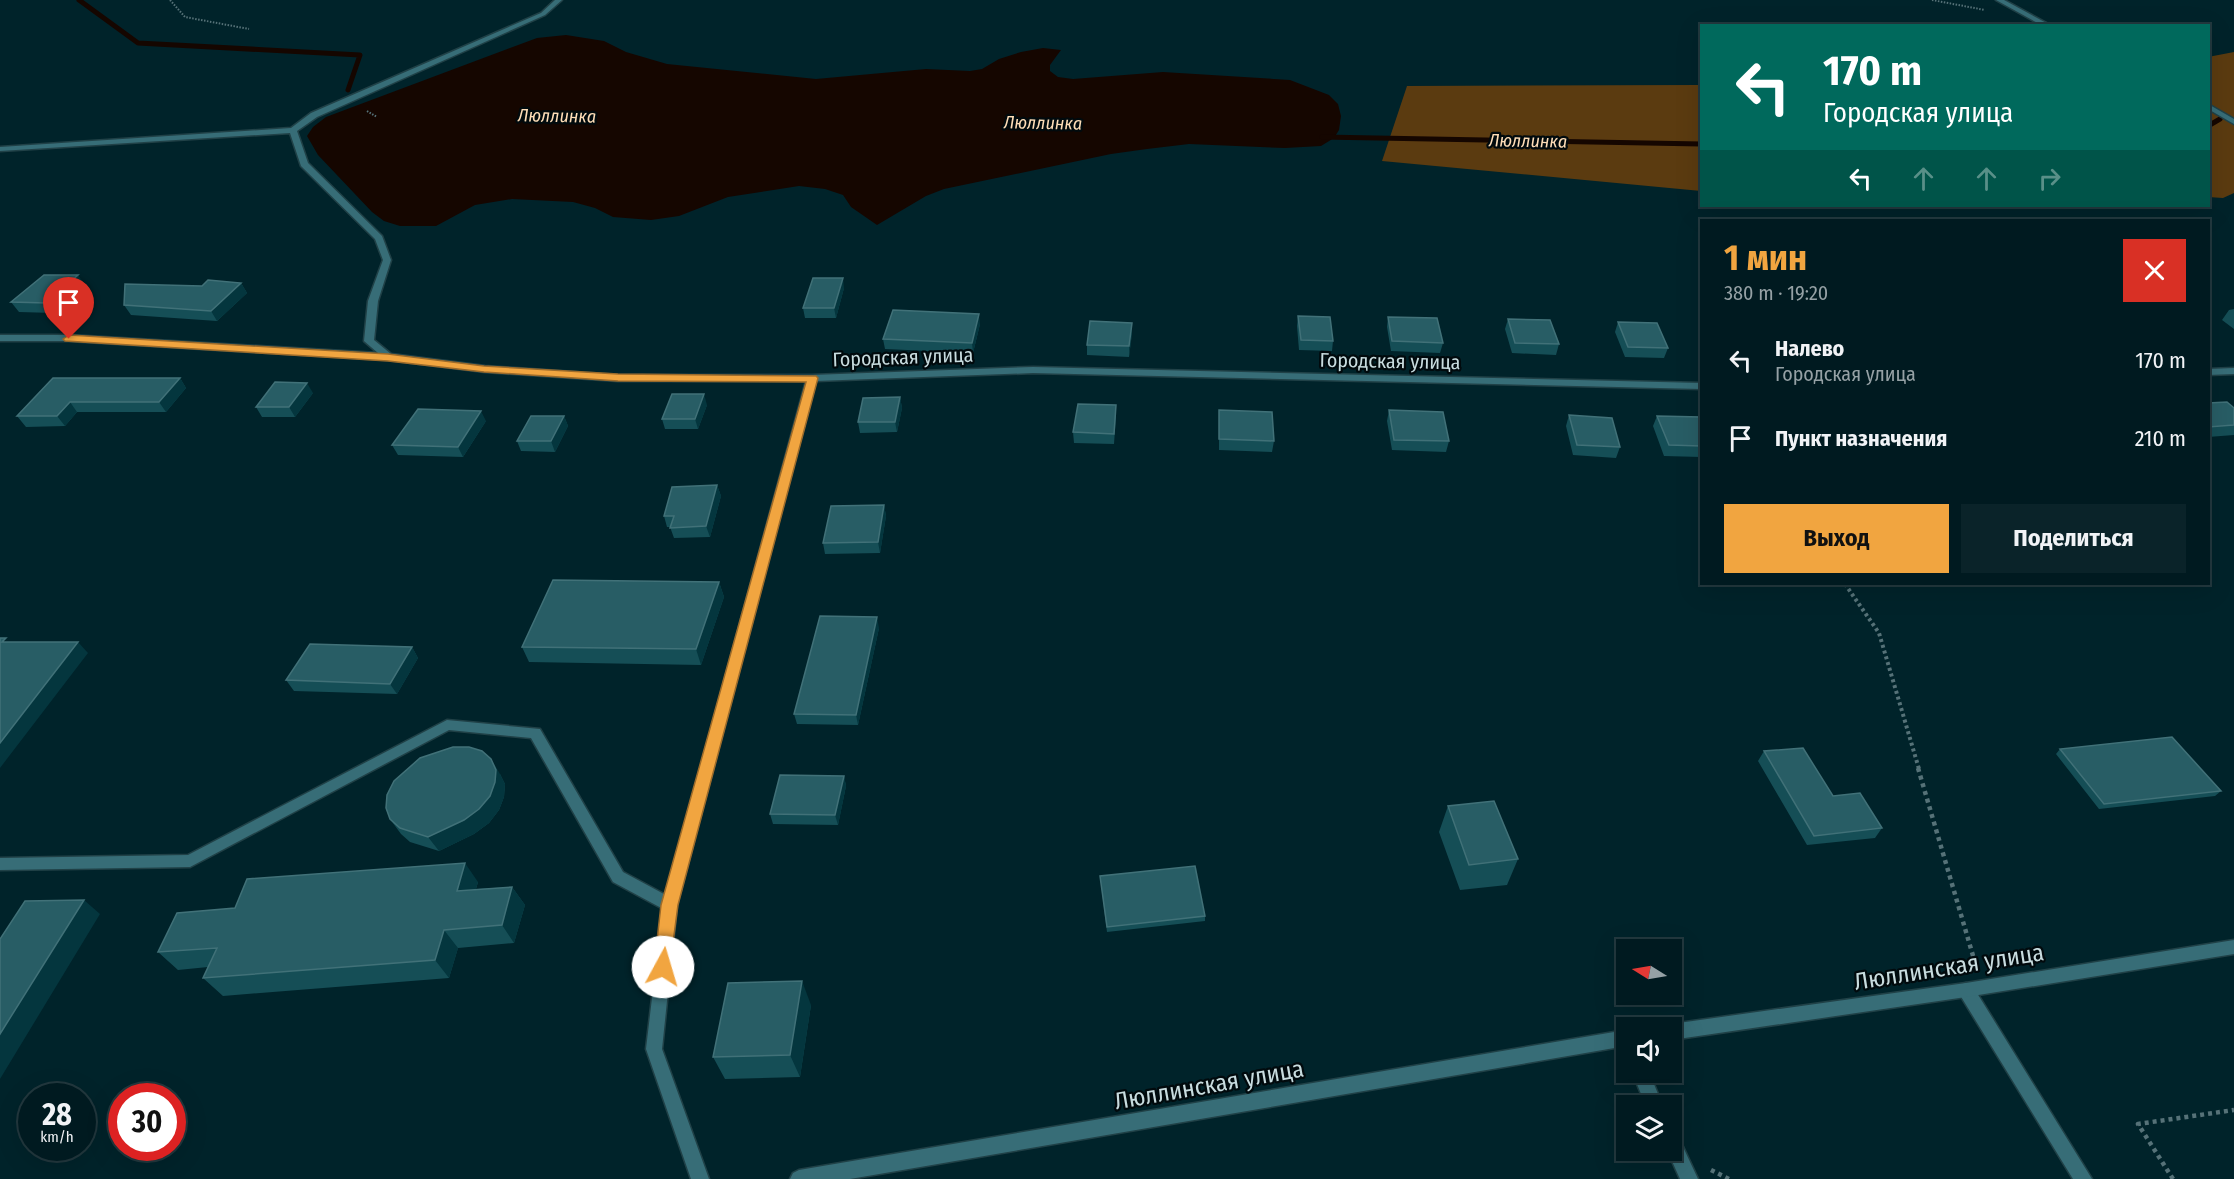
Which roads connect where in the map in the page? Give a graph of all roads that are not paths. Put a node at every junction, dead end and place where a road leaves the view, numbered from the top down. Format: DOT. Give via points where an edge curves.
graph roads {
  1 [pos="559,0"];
  2 [pos="1999,0"];
  3 [pos="2045,24"];
  4 [pos="2210,107"];
  5 [pos="2234,122"];
  6 [pos="293,130"];
  7 [pos="0,149"];
  8 [pos="0,338"];
  9 [pos="388,357"];
  10 [pos="2234,371"];
  11 [pos="2210,372"];
  12 [pos="812,378"];
  13 [pos="1700,386"];
  14 [pos="0,864"];
  15 [pos="670,905"];
  16 [pos="2234,947"];
  17 [pos="1974,988"];
  18 [pos="1682,1030"];
  19 [pos="1616,1041"];
  20 [pos="1681,1161"];
  21 [pos="699,1179"];
  22 [pos="799,1179"];
  23 [pos="1689,1179"];
  24 [pos="2083,1179"];
  1 -- 6 [label="street" via="543,15 314,115"];
  2 -- 3 [label="street"];
  4 -- 5 [label="street"];
  6 -- 7 [label="street"];
  6 -- 9 [label="street" via="304,164 379,238 387,260 373,301 369,341"];
  8 -- 9 [label="street, Городская улица"];
  9 -- 12 [label="street, Городская улица" via="484,369 618,378"];
  10 -- 11 [label="street"];
  12 -- 13 [label="street, Городская улица" via="1033,370"];
  12 -- 15 [label="street"];
  14 -- 15 [label="street" via="190,861 447,725 535,733 618,877"];
  15 -- 21 [label="street" via="654,1049"];
  16 -- 17 [label="street, Люллинская улица"];
  17 -- 18 [label="street, Люллинская улица"];
  17 -- 24 [label="street"];
  19 -- 22 [label="street, Люллинская улица"];
  20 -- 23 [label="street"];
}
